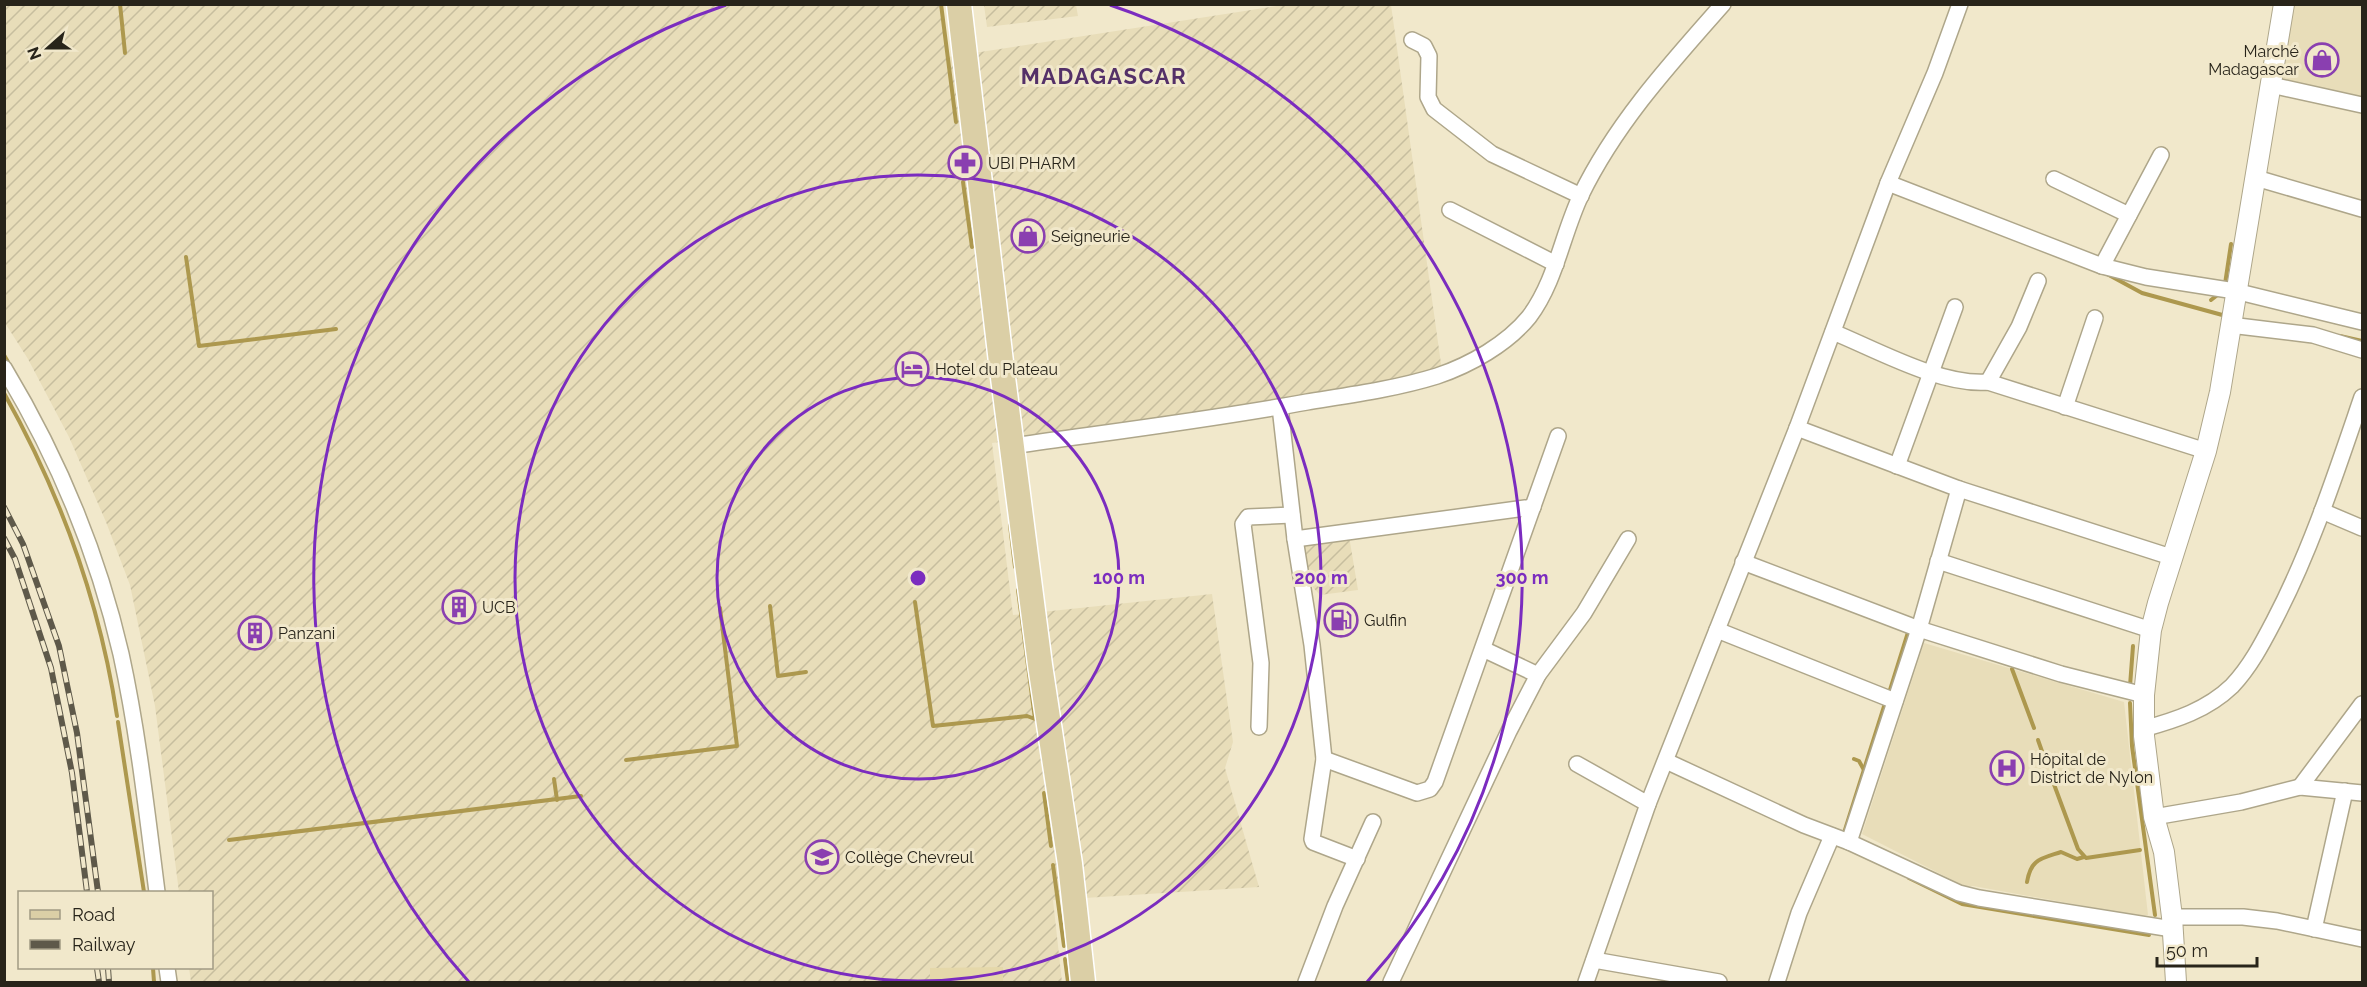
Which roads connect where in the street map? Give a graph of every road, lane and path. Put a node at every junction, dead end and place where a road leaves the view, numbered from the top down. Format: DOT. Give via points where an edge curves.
graph roads {
  1 [pos="959,4"];
  2 [pos="1723,4"];
  3 [pos="1960,4"];
  4 [pos="2284,4"];
  5 [pos="1412,40"];
  6 [pos="2271,85"];
  7 [pos="2362,105"];
  8 [pos="2161,155"];
  9 [pos="2256,178"];
  10 [pos="2054,180"];
  11 [pos="1888,183"];
  12 [pos="1581,196"];
  13 [pos="2362,209"];
  14 [pos="1450,210"];
  15 [pos="2129,215"];
  16 [pos="1556,264"];
  17 [pos="2102,266"];
  18 [pos="2037,281"];
  19 [pos="2235,291"];
  20 [pos="1955,307"];
  21 [pos="2095,318"];
  22 [pos="2231,319"];
  23 [pos="2362,322"];
  24 [pos="1833,332"];
  25 [pos="2362,350"];
  26 [pos="4,368"];
  27 [pos="1931,373"];
  28 [pos="1988,382"];
  29 [pos="2362,397"];
  30 [pos="1280,407"];
  31 [pos="2065,407"];
  32 [pos="1797,428"];
  33 [pos="1558,436"];
  34 [pos="1012,447"];
  35 [pos="2206,451"];
  36 [pos="1898,466"];
  37 [pos="1959,489"];
  38 [pos="1533,507"];
  39 [pos="2322,511"];
  40 [pos="1293,514"];
  41 [pos="2362,528"];
  42 [pos="1295,539"];
  43 [pos="1628,539"];
  44 [pos="2171,557"];
  45 [pos="1938,561"];
  46 [pos="1743,562"];
  47 [pos="1919,628"];
  48 [pos="1717,630"];
  49 [pos="2151,630"];
  50 [pos="1484,649"];
  51 [pos="1538,675"];
  52 [pos="2144,695"];
  53 [pos="1895,701"];
  54 [pos="2362,704"];
  55 [pos="1259,727"];
  56 [pos="2143,729"];
  57 [pos="1323,759"];
  58 [pos="1666,761"];
  59 [pos="1577,765"];
  60 [pos="2300,787"];
  61 [pos="2345,790"];
  62 [pos="2362,793"];
  63 [pos="1648,804"];
  64 [pos="2154,817"];
  65 [pos="1373,822"];
  66 [pos="1832,836"];
  67 [pos="1850,842"];
  68 [pos="1357,859"];
  69 [pos="157,891"];
  70 [pos="2172,923"];
  71 [pos="2314,929"];
  72 [pos="2362,939"];
  73 [pos="1594,960"];
  74 [pos="1083,982"];
  75 [pos="1306,982"];
  76 [pos="1391,982"];
  77 [pos="1586,982"];
  78 [pos="1719,982"];
  79 [pos="1777,982"];
  80 [pos="2176,982"];
  1 -- 34 [label="main road"];
  2 -- 12 [label="street" via="1656,79 1614,136"];
  3 -- 11 [label="street"];
  4 -- 6 [label="street"];
  5 -- 12 [label="street" via="1424,46 1429,56 1428,97 1434,109 1492,154"];
  6 -- 7 [label="street"];
  6 -- 9 [label="street"];
  8 -- 15 [label="street"];
  9 -- 13 [label="street"];
  9 -- 19 [label="street"];
  10 -- 15 [label="street"];
  11 -- 17 [label="street"];
  11 -- 24 [label="street"];
  12 -- 16 [label="street"];
  14 -- 16 [label="street"];
  15 -- 17 [label="street"];
  16 -- 30 [label="street" via="1528,318 1509,337 1462,366 1438,376"];
  17 -- 19 [label="street"];
  18 -- 28 [label="street" via="2022,321"];
  19 -- 22 [label="street"];
  19 -- 23 [label="street"];
  20 -- 27 [label="street"];
  21 -- 31 [label="street"];
  22 -- 25 [label="street" via="2313,335"];
  22 -- 35 [label="street"];
  24 -- 27 [label="street"];
  24 -- 32 [label="street"];
  26 -- 69 [label="street" via="55,463 107,602 121,655 140,762"];
  27 -- 28 [label="street"];
  27 -- 36 [label="street"];
  28 -- 31 [label="street"];
  29 -- 39 [label="street"];
  30 -- 34 [label="street"];
  30 -- 40 [label="street"];
  31 -- 35 [label="street"];
  32 -- 36 [label="street"];
  32 -- 46 [label="street"];
  33 -- 38 [label="street"];
  34 -- 74 [label="main road"];
  35 -- 44 [label="street"];
  36 -- 37 [label="street"];
  37 -- 44 [label="street"];
  37 -- 45 [label="street"];
  38 -- 42 [label="street"];
  38 -- 50 [label="street"];
  39 -- 41 [label="street"];
  39 -- 56 [label="street" via="2289,591 2256,655 2231,686 2202,709"];
  40 -- 42 [label="street"];
  40 -- 55 [label="street" via="1248,517 1243,524 1261,663"];
  42 -- 57 [label="street" via="1312,645"];
  43 -- 51 [label="street" via="1578,622"];
  44 -- 49 [label="street"];
  45 -- 47 [label="street"];
  45 -- 49 [label="street"];
  46 -- 47 [label="street"];
  46 -- 48 [label="street"];
  47 -- 52 [label="street" via="2061,674"];
  47 -- 53 [label="street"];
  48 -- 53 [label="street"];
  48 -- 58 [label="street"];
  49 -- 52 [label="street"];
  50 -- 51 [label="street"];
  50 -- 57 [label="street" via="1430,789 1417,793"];
  51 -- 76 [label="street"];
  52 -- 56 [label="street"];
  53 -- 67 [label="street"];
  54 -- 60 [label="street"];
  56 -- 64 [label="street"];
  57 -- 68 [label="street" via="1312,840"];
  58 -- 63 [label="street"];
  58 -- 66 [label="street"];
  59 -- 63 [label="street"];
  60 -- 61 [label="street"];
  60 -- 64 [label="street"];
  61 -- 62 [label="street"];
  61 -- 71 [label="street"];
  63 -- 73 [label="street"];
  64 -- 70 [label="street" via="2164,852"];
  65 -- 68 [label="street"];
  66 -- 67 [label="street"];
  66 -- 79 [label="street" via="1799,913"];
  67 -- 70 [label="street" via="1979,898"];
  68 -- 75 [label="street"];
  70 -- 71 [label="street" via="2243,917"];
  70 -- 80 [label="street"];
  71 -- 72 [label="street"];
  73 -- 77 [label="street"];
  73 -- 78 [label="street"];
}
